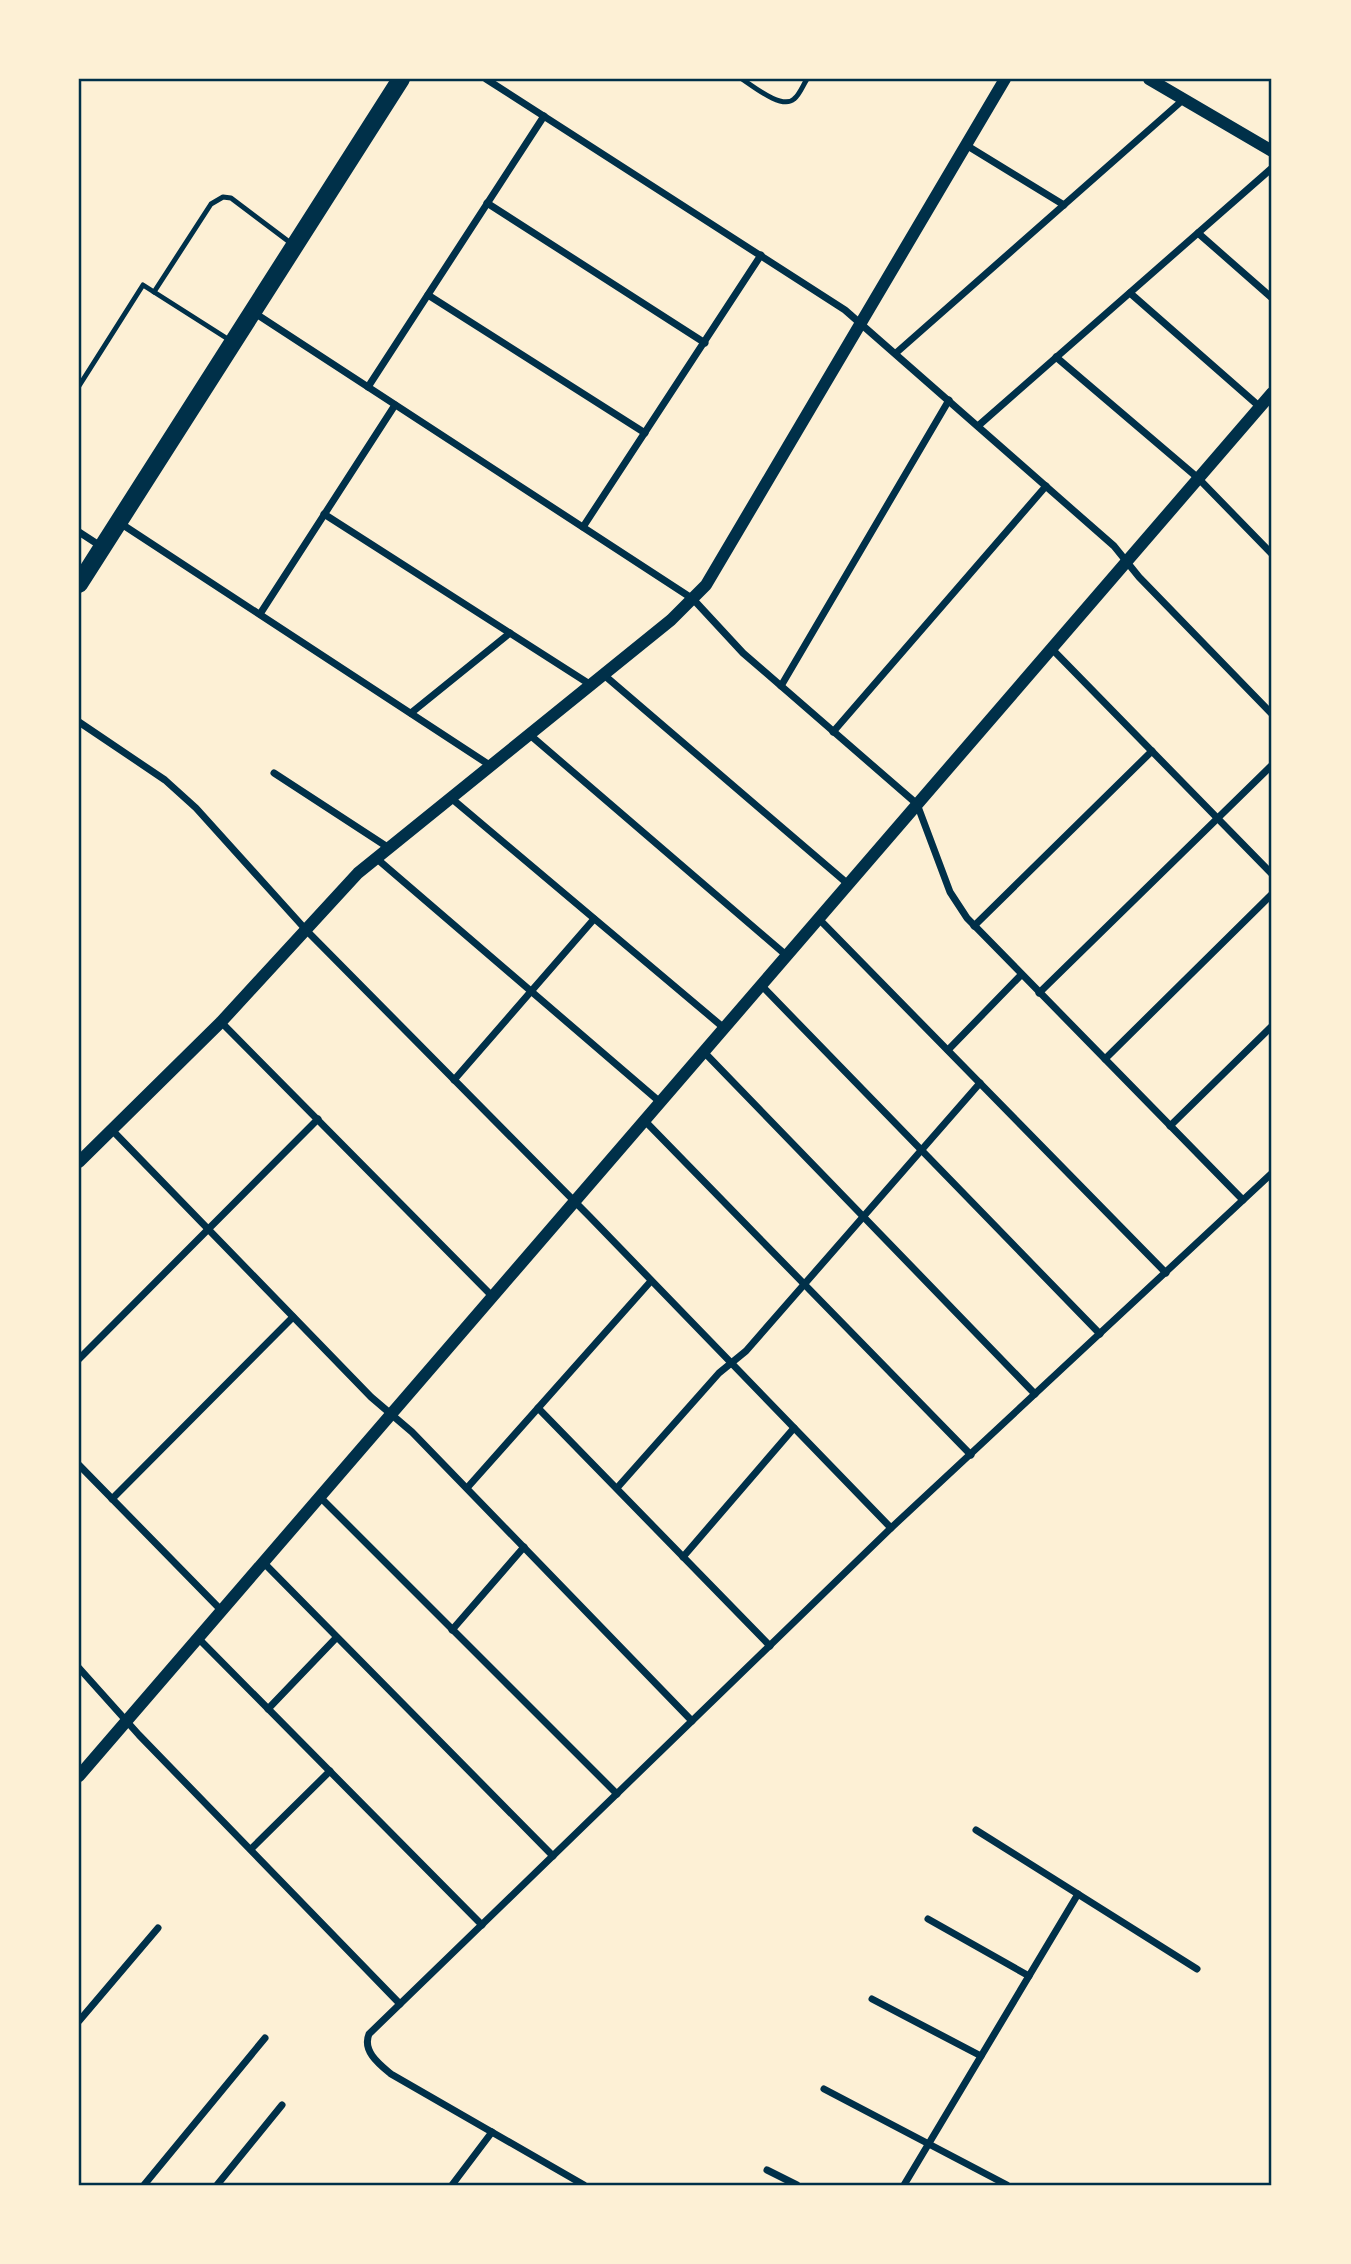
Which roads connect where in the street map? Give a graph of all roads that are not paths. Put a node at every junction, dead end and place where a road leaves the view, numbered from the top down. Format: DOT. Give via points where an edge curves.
graph roads {
  1 [pos="401,79"];
  2 [pos="486,79"];
  3 [pos="742,79"];
  4 [pos="807,79"];
  5 [pos="1005,79"];
  6 [pos="1149,79"];
  7 [pos="1185,98"];
  8 [pos="544,116"];
  9 [pos="966,145"];
  10 [pos="1272,151"];
  11 [pos="1272,168"];
  12 [pos="487,204"];
  13 [pos="1064,205"];
  14 [pos="1198,233"];
  15 [pos="295,246"];
  16 [pos="761,255"];
  17 [pos="154,292"];
  18 [pos="1130,293"];
  19 [pos="428,295"];
  20 [pos="1272,298"];
  21 [pos="253,312"];
  22 [pos="860,322"];
  23 [pos="233,342"];
  24 [pos="705,343"];
  25 [pos="896,353"];
  26 [pos="1056,357"];
  27 [pos="79,386"];
  28 [pos="368,387"];
  29 [pos="1272,393"];
  30 [pos="949,400"];
  31 [pos="395,405"];
  32 [pos="1260,407"];
  33 [pos="978,426"];
  34 [pos="645,433"];
  35 [pos="1198,478"];
  36 [pos="1046,486"];
  37 [pos="324,514"];
  38 [pos="119,522"];
  39 [pos="583,527"];
  40 [pos="79,532"];
  41 [pos="102,547"];
  42 [pos="1272,554"];
  43 [pos="1126,561"];
  44 [pos="79,584"];
  45 [pos="694,599"];
  46 [pos="260,614"];
  47 [pos="510,634"];
  48 [pos="1051,648"];
  49 [pos="604,676"];
  50 [pos="591,685"];
  51 [pos="781,686"];
  52 [pos="411,713"];
  53 [pos="1272,714"];
  54 [pos="79,722"];
  55 [pos="833,732"];
  56 [pos="530,735"];
  57 [pos="1152,751"];
  58 [pos="1272,765"];
  59 [pos="491,766"];
  60 [pos="274,773"];
  61 [pos="451,799"];
  62 [pos="917,804"];
  63 [pos="1218,818"];
  64 [pos="389,848"];
  65 [pos="376,858"];
  66 [pos="1272,874"];
  67 [pos="848,884"];
  68 [pos="1272,894"];
  69 [pos="818,918"];
  70 [pos="594,919"];
  71 [pos="974,926"];
  72 [pos="307,931"];
  73 [pos="786,955"];
  74 [pos="1021,975"];
  75 [pos="761,985"];
  76 [pos="531,992"];
  77 [pos="1039,993"];
  78 [pos="221,1022"];
  79 [pos="1272,1026"];
  80 [pos="724,1028"];
  81 [pos="948,1050"];
  82 [pos="703,1051"];
  83 [pos="1105,1059"];
  84 [pos="454,1080"];
  85 [pos="980,1083"];
  86 [pos="660,1102"];
  87 [pos="318,1119"];
  88 [pos="644,1120"];
  89 [pos="1170,1125"];
  90 [pos="112,1130"];
  91 [pos="922,1150"];
  92 [pos="79,1162"];
  93 [pos="1272,1173"];
  94 [pos="1244,1200"];
  95 [pos="575,1202"];
  96 [pos="863,1217"];
  97 [pos="208,1229"];
  98 [pos="1166,1273"];
  99 [pos="651,1281"];
  100 [pos="804,1284"];
  101 [pos="492,1296"];
  102 [pos="293,1317"];
  103 [pos="1100,1334"];
  104 [pos="79,1359"];
  105 [pos="731,1363"];
  106 [pos="1035,1394"];
  107 [pos="538,1408"];
  108 [pos="391,1414"];
  109 [pos="794,1428"];
  110 [pos="971,1455"];
  111 [pos="79,1465"];
  112 [pos="467,1488"];
  113 [pos="617,1488"];
  114 [pos="320,1497"];
  115 [pos="112,1499"];
  116 [pos="891,1528"];
  117 [pos="524,1547"];
  118 [pos="683,1557"];
  119 [pos="262,1563"];
  120 [pos="222,1610"];
  121 [pos="453,1630"];
  122 [pos="198,1638"];
  123 [pos="336,1638"];
  124 [pos="770,1646"];
  125 [pos="79,1668"];
  126 [pos="268,1709"];
  127 [pos="127,1720"];
  128 [pos="692,1721"];
  129 [pos="330,1771"];
  130 [pos="79,1776"];
  131 [pos="617,1794"];
  132 [pos="976,1830"];
  133 [pos="251,1849"];
  134 [pos="553,1856"];
  135 [pos="1078,1894"];
  136 [pos="928,1919"];
  137 [pos="482,1925"];
  138 [pos="158,1928"];
  139 [pos="1197,1969"];
  140 [pos="1029,1976"];
  141 [pos="872,1999"];
  142 [pos="401,2004"];
  143 [pos="79,2021"];
  144 [pos="265,2038"];
  145 [pos="981,2056"];
  146 [pos="824,2090"];
  147 [pos="282,2105"];
  148 [pos="492,2132"];
  149 [pos="928,2144"];
  150 [pos="767,2170"];
  151 [pos="144,2185"];
  152 [pos="216,2185"];
  153 [pos="452,2185"];
  154 [pos="584,2185"];
  155 [pos="797,2185"];
  156 [pos="904,2185"];
  157 [pos="1007,2185"];
  1 -- 15 [label="main road"];
  2 -- 8 [label="street"];
  3 -- 4 [label="lane" via="778,102 787,102"];
  5 -- 9 [label="street"];
  6 -- 7 [label="street"];
  7 -- 10 [label="street"];
  7 -- 13 [label="street"];
  8 -- 12 [label="street"];
  8 -- 16 [label="street"];
  9 -- 13 [label="street"];
  9 -- 22 [label="street"];
  11 -- 14 [label="street"];
  12 -- 19 [label="street"];
  12 -- 24 [label="street"];
  13 -- 25 [label="street"];
  14 -- 18 [label="street"];
  14 -- 20 [label="street"];
  15 -- 17 [label="lane" via="232,198 219,198"];
  15 -- 21 [label="main road"];
  16 -- 22 [label="street"];
  16 -- 24 [label="street"];
  17 -- 23 [label="lane"];
  17 -- 27 [label="lane" via="143,285"];
  18 -- 26 [label="street"];
  18 -- 32 [label="street"];
  19 -- 28 [label="street"];
  19 -- 34 [label="street"];
  21 -- 23 [label="main road"];
  21 -- 28 [label="street"];
  22 -- 25 [label="street"];
  22 -- 45 [label="street"];
  23 -- 38 [label="main road"];
  24 -- 34 [label="street"];
  25 -- 30 [label="street"];
  26 -- 33 [label="street"];
  26 -- 35 [label="street"];
  28 -- 31 [label="street"];
  29 -- 32 [label="street"];
  30 -- 33 [label="street"];
  30 -- 51 [label="street"];
  31 -- 37 [label="street"];
  31 -- 39 [label="street"];
  32 -- 35 [label="street"];
  33 -- 36 [label="street"];
  34 -- 39 [label="street"];
  35 -- 42 [label="street"];
  35 -- 43 [label="street"];
  36 -- 43 [label="street"];
  36 -- 55 [label="street"];
  37 -- 46 [label="street"];
  37 -- 47 [label="street"];
  38 -- 41 [label="main road"];
  38 -- 46 [label="street"];
  39 -- 45 [label="street"];
  40 -- 41 [label="street"];
  41 -- 44 [label="main road"];
  43 -- 48 [label="street"];
  43 -- 53 [label="street"];
  45 -- 49 [label="street"];
  45 -- 51 [label="street" via="733,643"];
  46 -- 52 [label="street"];
  47 -- 50 [label="street"];
  47 -- 52 [label="street"];
  48 -- 57 [label="street"];
  48 -- 62 [label="street"];
  49 -- 50 [label="street"];
  49 -- 67 [label="street"];
  50 -- 56 [label="street"];
  51 -- 55 [label="street"];
  52 -- 59 [label="street"];
  54 -- 72 [label="street" via="176,789"];
  55 -- 62 [label="street"];
  56 -- 59 [label="street"];
  56 -- 73 [label="street"];
  57 -- 63 [label="street"];
  57 -- 71 [label="street"];
  58 -- 63 [label="street"];
  59 -- 61 [label="street"];
  60 -- 64 [label="street"];
  61 -- 64 [label="street"];
  61 -- 70 [label="street"];
  62 -- 67 [label="street"];
  62 -- 71 [label="street" via="950,892"];
  63 -- 66 [label="street"];
  63 -- 77 [label="street"];
  64 -- 65 [label="street"];
  65 -- 72 [label="street"];
  65 -- 76 [label="street"];
  67 -- 69 [label="street"];
  68 -- 83 [label="street"];
  69 -- 73 [label="street"];
  69 -- 81 [label="street"];
  70 -- 76 [label="street"];
  70 -- 80 [label="street"];
  71 -- 74 [label="street"];
  72 -- 78 [label="street"];
  72 -- 84 [label="street"];
  73 -- 75 [label="street"];
  74 -- 77 [label="street"];
  74 -- 81 [label="street"];
  75 -- 80 [label="street"];
  75 -- 91 [label="street"];
  76 -- 84 [label="street"];
  76 -- 86 [label="street"];
  77 -- 83 [label="street"];
  78 -- 87 [label="street"];
  78 -- 90 [label="street"];
  79 -- 89 [label="street"];
  80 -- 82 [label="street"];
  81 -- 85 [label="street"];
  82 -- 86 [label="street"];
  82 -- 96 [label="street"];
  83 -- 89 [label="street"];
  84 -- 95 [label="street"];
  85 -- 91 [label="street"];
  85 -- 98 [label="street"];
  86 -- 88 [label="street"];
  87 -- 97 [label="street"];
  87 -- 101 [label="street"];
  88 -- 95 [label="street"];
  88 -- 100 [label="street"];
  89 -- 94 [label="street"];
  90 -- 92 [label="street"];
  90 -- 97 [label="street"];
  91 -- 96 [label="street"];
  91 -- 103 [label="street"];
  93 -- 94 [label="street"];
  94 -- 98 [label="street"];
  95 -- 99 [label="street"];
  95 -- 101 [label="street"];
  96 -- 100 [label="street"];
  96 -- 106 [label="street"];
  97 -- 102 [label="street"];
  97 -- 104 [label="street"];
  98 -- 103 [label="street"];
  99 -- 105 [label="street"];
  99 -- 107 [label="street"];
  100 -- 105 [label="street"];
  100 -- 110 [label="street"];
  101 -- 108 [label="street"];
  102 -- 108 [label="street"];
  102 -- 115 [label="street"];
  103 -- 106 [label="street"];
  105 -- 109 [label="street"];
  105 -- 113 [label="street"];
  106 -- 110 [label="street"];
  107 -- 112 [label="street"];
  107 -- 113 [label="street"];
  108 -- 112 [label="street"];
  108 -- 114 [label="street"];
  109 -- 116 [label="street"];
  109 -- 118 [label="street"];
  110 -- 116 [label="street"];
  111 -- 115 [label="street"];
  112 -- 117 [label="street"];
  113 -- 118 [label="street"];
  114 -- 119 [label="street"];
  114 -- 121 [label="street"];
  115 -- 120 [label="street"];
  116 -- 124 [label="street"];
  117 -- 121 [label="street"];
  117 -- 128 [label="street"];
  118 -- 124 [label="street"];
  119 -- 120 [label="street"];
  119 -- 123 [label="street"];
  120 -- 122 [label="street"];
  121 -- 131 [label="street"];
  122 -- 126 [label="street"];
  122 -- 127 [label="street"];
  123 -- 126 [label="street"];
  123 -- 134 [label="street"];
  124 -- 128 [label="street"];
  125 -- 127 [label="street"];
  126 -- 129 [label="street"];
  127 -- 130 [label="street"];
  127 -- 133 [label="street"];
  128 -- 131 [label="street"];
  129 -- 133 [label="street"];
  129 -- 137 [label="street"];
  131 -- 134 [label="street"];
  132 -- 135 [label="street"];
  133 -- 142 [label="street"];
  134 -- 137 [label="street"];
  135 -- 139 [label="street"];
  135 -- 140 [label="street"];
  136 -- 140 [label="street"];
  137 -- 142 [label="street"];
  138 -- 143 [label="street"];
  140 -- 145 [label="street"];
  141 -- 145 [label="street"];
  142 -- 148 [label="street" via="369,2034 368,2049 391,2074"];
  144 -- 151 [label="street"];
  145 -- 149 [label="street"];
  146 -- 149 [label="street"];
  147 -- 152 [label="street"];
  148 -- 153 [label="street"];
  148 -- 154 [label="street"];
  149 -- 156 [label="street"];
  149 -- 157 [label="street"];
  150 -- 155 [label="street"];
}
